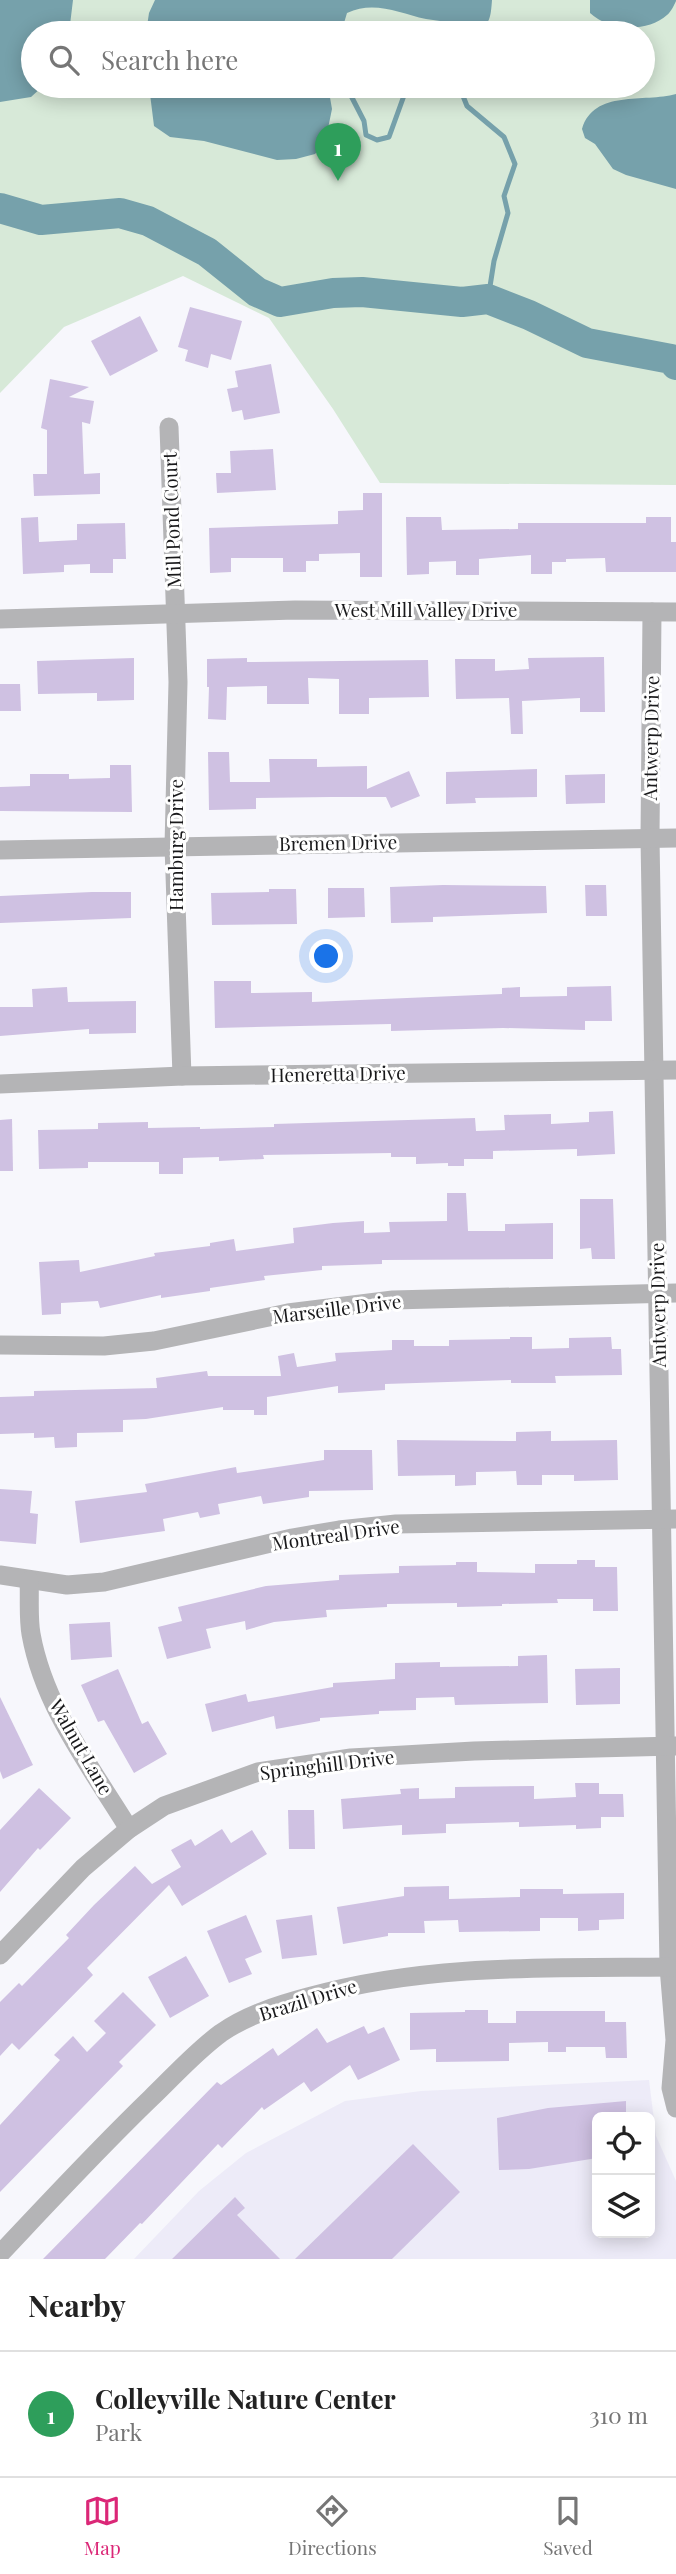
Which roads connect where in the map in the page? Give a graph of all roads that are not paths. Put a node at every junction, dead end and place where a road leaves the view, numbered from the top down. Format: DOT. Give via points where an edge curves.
graph roads {
  1 [pos="169,427"];
  2 [pos="652,612"];
  3 [pos="676,612"];
  4 [pos="175,614"];
  5 [pos="0,619"];
  6 [pos="650,838"];
  7 [pos="676,838"];
  8 [pos="174,846"];
  9 [pos="0,850"];
  10 [pos="654,1070"];
  11 [pos="676,1070"];
  12 [pos="182,1076"];
  13 [pos="0,1084"];
  14 [pos="667,1293"];
  15 [pos="0,1345"];
  16 [pos="668,1519"];
  17 [pos="0,1575"];
  18 [pos="29,1580"];
  19 [pos="670,1747"];
  20 [pos="130,1829"];
  21 [pos="0,1955"];
  22 [pos="673,1967"];
  23 [pos="675,2041"];
  24 [pos="676,2108"];
  25 [pos="0,2254"];
  1 -- 4 [label="street, Mill Pond Court"];
  2 -- 3 [label="street, West Mill Valley Drive"];
  2 -- 4 [label="street, West Mill Valley Drive"];
  2 -- 6 [label="street, Antwerp Drive"];
  4 -- 5 [label="street, West Mill Valley Drive"];
  4 -- 8 [label="street, Hamburg Drive"];
  6 -- 7 [label="street, Bremen Drive"];
  6 -- 8 [label="street, Bremen Drive"];
  6 -- 10 [label="street, Antwerp Drive"];
  8 -- 9 [label="street, Bremen Drive"];
  8 -- 12 [label="street, Hamburg Drive"];
  10 -- 11 [label="street, Heneretta Drive"];
  10 -- 12 [label="street, Heneretta Drive"];
  10 -- 14 [label="street, Antwerp Drive"];
  12 -- 13 [label="street, Heneretta Drive"];
  14 -- 15 [label="street, Marseille Drive" via="393,1300 288,1313 154,1341 104,1346"];
  14 -- 16 [label="street, Antwerp Drive"];
  16 -- 18 [label="street, Montreal Drive" via="385,1525 292,1538 104,1582 67,1585"];
  16 -- 19 [label="street, Antwerp Drive"];
  17 -- 18 [label="street, Montreal Drive"];
  18 -- 20 [label="street, Walnut Lane" via="30,1631 59,1717"];
  19 -- 20 [label="street, Springhill Drive" via="351,1758 258,1772 164,1806"];
  19 -- 22 [label="street, Antwerp Drive"];
  20 -- 21 [label="street, Springhill Drive" via="83,1868"];
  22 -- 23 [label="street, Antwerp Drive"];
  22 -- 25 [label="street, Brazil Drive" via="502,1968 409,1976 277,2005 232,2027 194,2056"];
  23 -- 24 [label="street, Antwerp Drive" via="671,2088"];
}
